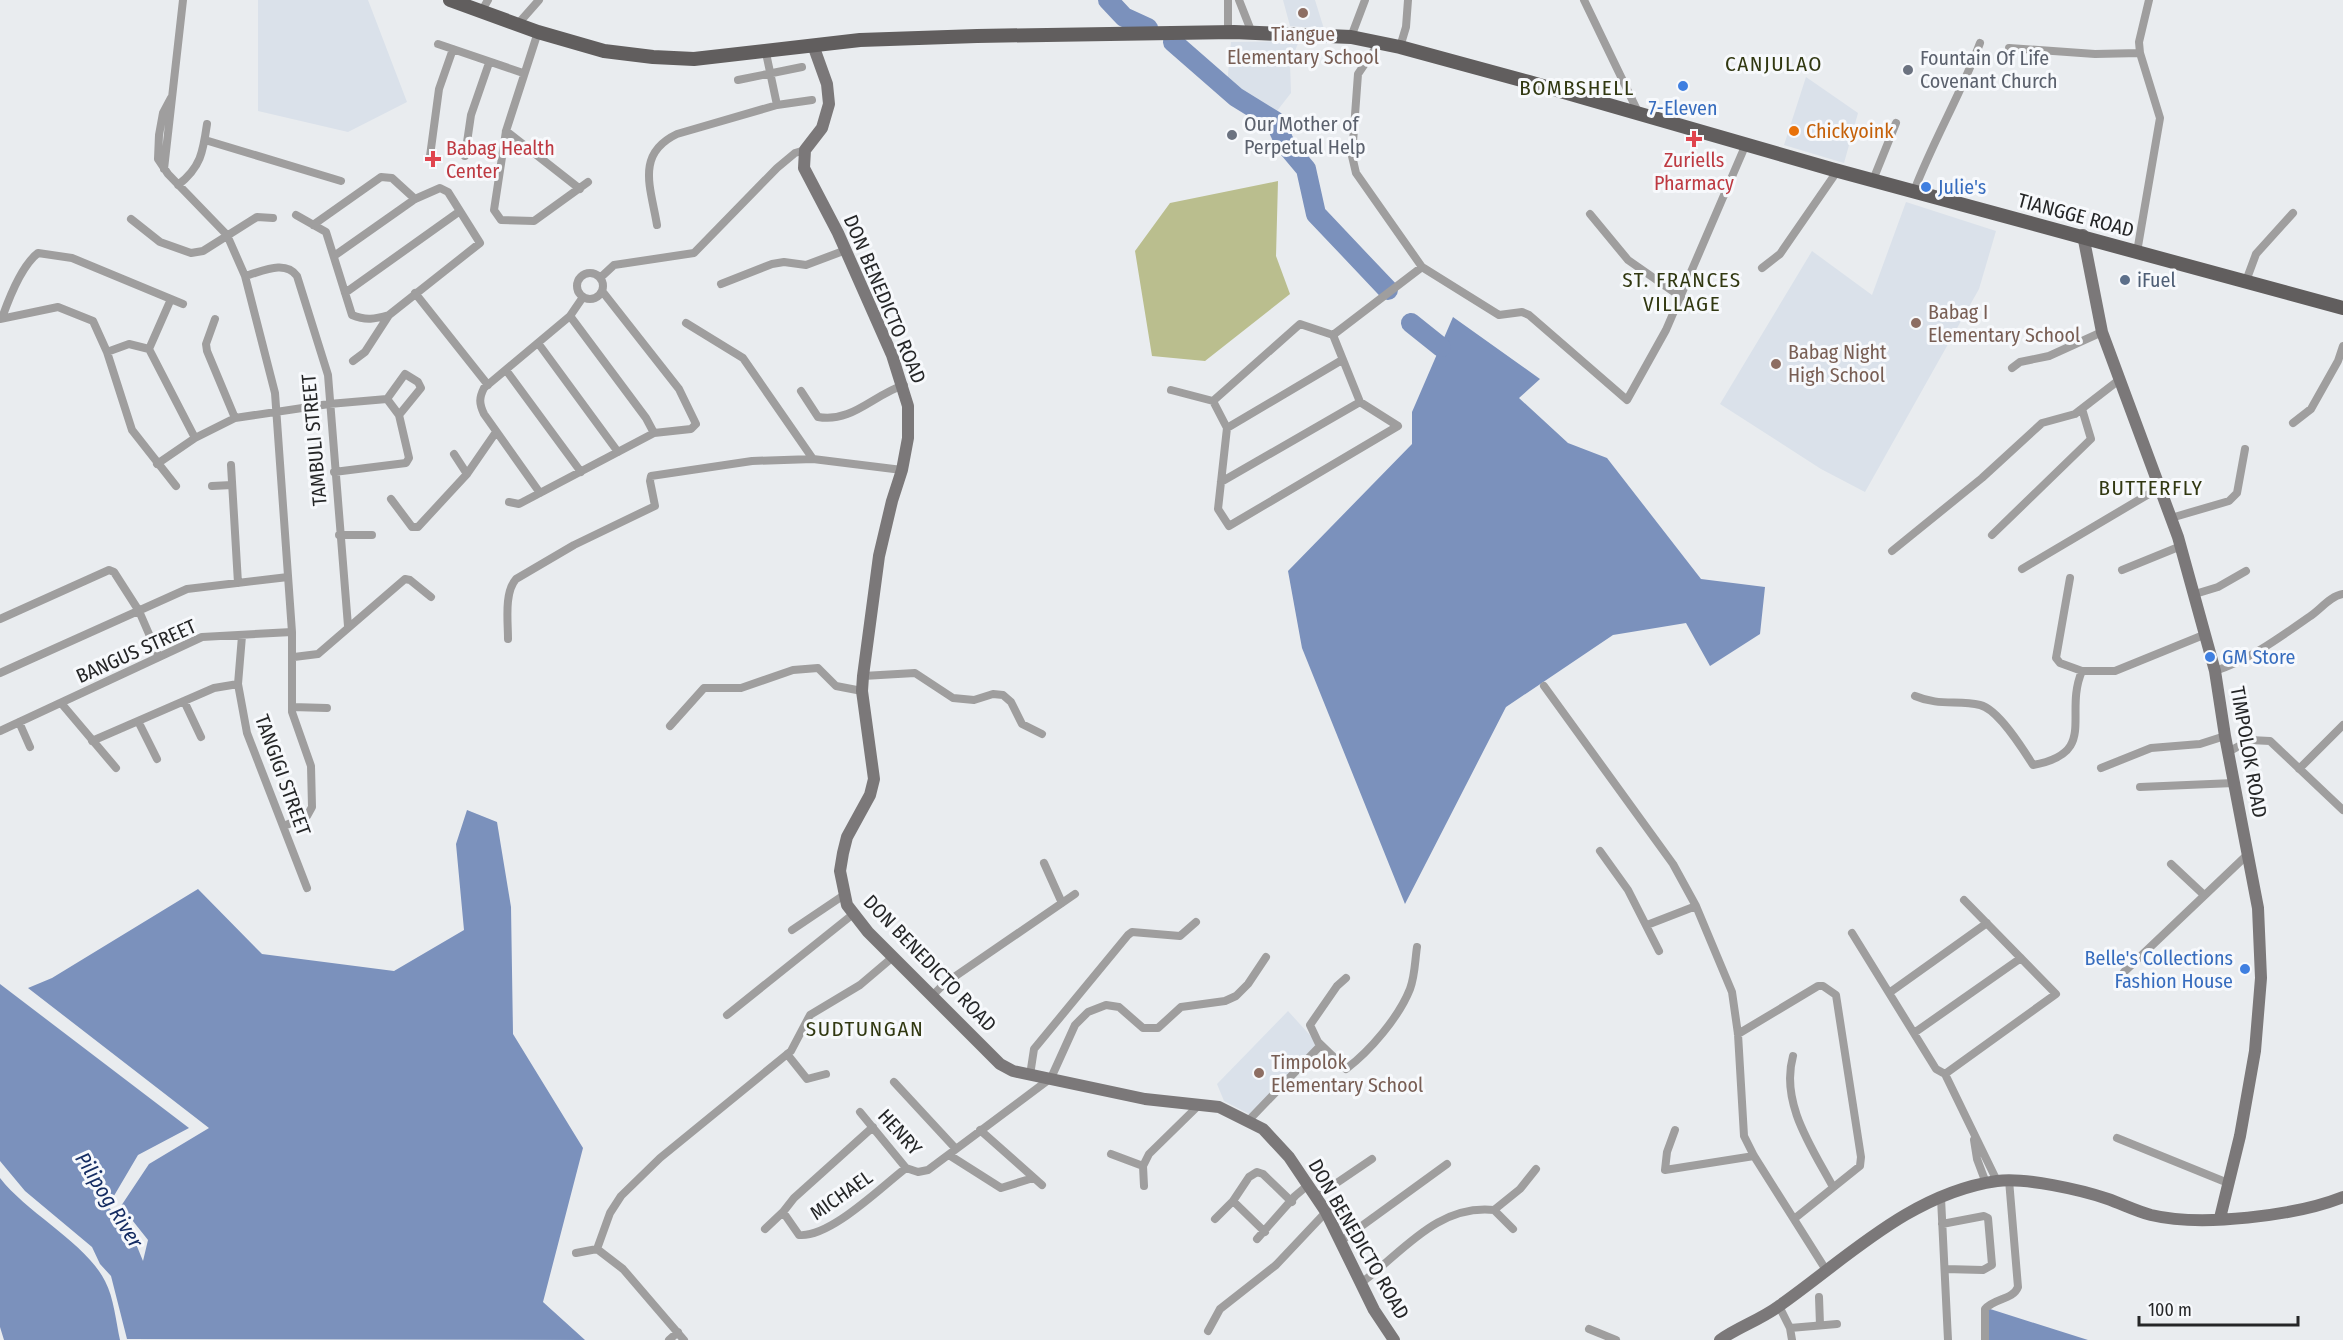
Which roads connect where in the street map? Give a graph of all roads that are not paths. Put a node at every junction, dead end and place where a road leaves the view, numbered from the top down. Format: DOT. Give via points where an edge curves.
graph roads {
  1 [pos="183,0"];
  2 [pos="450,0"];
  3 [pos="539,0"];
  4 [pos="1228,0"];
  5 [pos="1239,0"];
  6 [pos="1365,0"];
  7 [pos="1408,0"];
  8 [pos="1584,0"];
  9 [pos="2148,0"];
  10 [pos="484,6"];
  11 [pos="517,25"];
  12 [pos="538,32"];
  13 [pos="1228,32"];
  14 [pos="1252,33"];
  15 [pos="1351,37"];
  16 [pos="1380,43"];
  17 [pos="438,44"];
  18 [pos="1980,44"];
  19 [pos="813,45"];
  20 [pos="1400,47"];
  21 [pos="2009,48"];
  22 [pos="453,49"];
  23 [pos="766,52"];
  24 [pos="2140,53"];
  25 [pos="489,63"];
  26 [pos="802,67"];
  27 [pos="523,73"];
  28 [pos="770,74"];
  29 [pos="738,80"];
  30 [pos="812,99"];
  31 [pos="777,105"];
  32 [pos="1639,114"];
  33 [pos="1896,123"];
  34 [pos="207,124"];
  35 [pos="506,131"];
  36 [pos="205,140"];
  37 [pos="1746,144"];
  38 [pos="805,150"];
  39 [pos="430,156"];
  40 [pos="465,156"];
  41 [pos="1838,171"];
  42 [pos="1873,180"];
  43 [pos="341,181"];
  44 [pos="588,182"];
  45 [pos="178,185"];
  46 [pos="580,189"];
  47 [pos="1914,191"];
  48 [pos="415,199"];
  49 [pos="460,211"];
  50 [pos="2293,213"];
  51 [pos="1590,214"];
  52 [pos="296,215"];
  53 [pos="273,218"];
  54 [pos="131,219"];
  55 [pos="313,225"];
  56 [pos="657,225"];
  57 [pos="227,235"];
  58 [pos="2083,235"];
  59 [pos="846,250"];
  60 [pos="2137,252"];
  61 [pos="334,256"];
  62 [pos="1422,267"];
  63 [pos="1762,268"];
  64 [pos="245,276"];
  65 [pos="600,278"];
  66 [pos="2246,281"];
  67 [pos="721,284"];
  68 [pos="602,291"];
  69 [pos="345,293"];
  70 [pos="415,293"];
  71 [pos="583,297"];
  72 [pos="1681,297"];
  73 [pos="171,299"];
  74 [pos="183,304"];
  75 [pos="2343,308"];
  76 [pos="389,315"];
  77 [pos="570,316"];
  78 [pos="1,319"];
  79 [pos="215,319"];
  80 [pos="686,322"];
  81 [pos="2102,332"];
  82 [pos="1333,336"];
  83 [pos="538,343"];
  84 [pos="2343,346"];
  85 [pos="149,349"];
  86 [pos="107,352"];
  87 [pos="1342,360"];
  88 [pos="353,361"];
  89 [pos="2012,368"];
  90 [pos="506,370"];
  91 [pos="2119,380"];
  92 [pos="488,385"];
  93 [pos="904,385"];
  94 [pos="1171,390"];
  95 [pos="801,391"];
  96 [pos="387,399"];
  97 [pos="1213,401"];
  98 [pos="1360,402"];
  99 [pos="329,404"];
  100 [pos="2082,409"];
  101 [pos="276,413"];
  102 [pos="399,415"];
  103 [pos="235,418"];
  104 [pos="2293,423"];
  105 [pos="1227,428"];
  106 [pos="496,432"];
  107 [pos="654,433"];
  108 [pos="195,438"];
  109 [pos="2245,449"];
  110 [pos="618,452"];
  111 [pos="454,454"];
  112 [pos="813,459"];
  113 [pos="157,464"];
  114 [pos="231,465"];
  115 [pos="903,470"];
  116 [pos="334,472"];
  117 [pos="581,472"];
  118 [pos="466,474"];
  119 [pos="1221,482"];
  120 [pos="232,485"];
  121 [pos="176,486"];
  122 [pos="212,486"];
  123 [pos="2158,488"];
  124 [pos="540,493"];
  125 [pos="391,499"];
  126 [pos="508,502"];
  127 [pos="2171,518"];
  128 [pos="339,535"];
  129 [pos="372,535"];
  130 [pos="1992,535"];
  131 [pos="2181,546"];
  132 [pos="1892,551"];
  133 [pos="2022,569"];
  134 [pos="2122,570"];
  135 [pos="2246,571"];
  136 [pos="288,577"];
  137 [pos="2070,578"];
  138 [pos="238,583"];
  139 [pos="2343,593"];
  140 [pos="2195,594"];
  141 [pos="431,597"];
  142 [pos="139,611"];
  143 [pos="0,619"];
  144 [pos="348,626"];
  145 [pos="292,632"];
  146 [pos="2205,634"];
  147 [pos="242,636"];
  148 [pos="508,639"];
  149 [pos="159,657"];
  150 [pos="294,657"];
  151 [pos="2082,671"];
  152 [pos="2215,671"];
  153 [pos="0,673"];
  154 [pos="863,676"];
  155 [pos="238,684"];
  156 [pos="1544,686"];
  157 [pos="862,691"];
  158 [pos="1916,696"];
  159 [pos="184,701"];
  160 [pos="61,703"];
  161 [pos="292,707"];
  162 [pos="327,708"];
  163 [pos="138,721"];
  164 [pos="19,722"];
  165 [pos="2343,725"];
  166 [pos="670,726"];
  167 [pos="0,731"];
  168 [pos="1042,734"];
  169 [pos="2225,736"];
  170 [pos="201,737"];
  171 [pos="92,741"];
  172 [pos="30,747"];
  173 [pos="2228,752"];
  174 [pos="157,759"];
  175 [pos="116,768"];
  176 [pos="2101,768"];
  177 [pos="2299,769"];
  178 [pos="2234,783"];
  179 [pos="2140,787"];
  180 [pos="2343,810"];
  181 [pos="284,825"];
  182 [pos="1600,851"];
  183 [pos="2247,855"];
  184 [pos="1044,863"];
  185 [pos="2171,864"];
  186 [pos="307,888"];
  187 [pos="1075,894"];
  188 [pos="2203,894"];
  189 [pos="844,895"];
  190 [pos="1964,900"];
  191 [pos="1062,903"];
  192 [pos="1696,906"];
  193 [pos="852,915"];
  194 [pos="1196,922"];
  195 [pos="1987,924"];
  196 [pos="1647,925"];
  197 [pos="792,930"];
  198 [pos="1852,933"];
  199 [pos="1417,947"];
  200 [pos="1659,951"];
  201 [pos="893,957"];
  202 [pos="1266,957"];
  203 [pos="2021,958"];
  204 [pos="2124,972"];
  205 [pos="1346,978"];
  206 [pos="1889,993"];
  207 [pos="932,996"];
  208 [pos="727,1015"];
  209 [pos="1914,1033"];
  210 [pos="1738,1034"];
  211 [pos="1321,1044"];
  212 [pos="787,1054"];
  213 [pos="1793,1056"];
  214 [pos="826,1074"];
  215 [pos="1945,1074"];
  216 [pos="1030,1075"];
  217 [pos="1051,1078"];
  218 [pos="894,1082"];
  219 [pos="1198,1106"];
  220 [pos="860,1112"];
  221 [pos="1249,1120"];
  222 [pos="873,1127"];
  223 [pos="980,1130"];
  224 [pos="1675,1130"];
  225 [pos="2117,1138"];
  226 [pos="953,1152"];
  227 [pos="1111,1154"];
  228 [pos="1754,1156"];
  229 [pos="1372,1159"];
  230 [pos="1447,1164"];
  231 [pos="1143,1166"];
  232 [pos="906,1168"];
  233 [pos="1536,1169"];
  234 [pos="1034,1178"];
  235 [pos="1998,1181"];
  236 [pos="2228,1183"];
  237 [pos="1042,1185"];
  238 [pos="1308,1185"];
  239 [pos="1144,1186"];
  240 [pos="1833,1187"];
  241 [pos="1316,1197"];
  242 [pos="2343,1197"];
  243 [pos="1941,1198"];
  244 [pos="1233,1202"];
  245 [pos="1292,1202"];
  246 [pos="1494,1210"];
  247 [pos="783,1212"];
  248 [pos="1326,1212"];
  249 [pos="2220,1218"];
  250 [pos="1215,1219"];
  251 [pos="1794,1219"];
  252 [pos="1942,1224"];
  253 [pos="765,1229"];
  254 [pos="1513,1229"];
  255 [pos="1265,1232"];
  256 [pos="1257,1239"];
  257 [pos="1341,1241"];
  258 [pos="597,1249"];
  259 [pos="576,1253"];
  260 [pos="1945,1269"];
  261 [pos="1826,1270"];
  262 [pos="1361,1283"];
  263 [pos="1819,1297"];
  264 [pos="1779,1306"];
  265 [pos="1837,1324"];
  266 [pos="1820,1325"];
  267 [pos="1790,1328"];
  268 [pos="1588,1329"];
  269 [pos="1208,1331"];
  270 [pos="678,1332"];
  271 [pos="1735,1336"];
  272 [pos="669,1340"];
  273 [pos="684,1340"];
  274 [pos="1394,1340"];
  275 [pos="1616,1340"];
  276 [pos="1720,1340"];
  277 [pos="1792,1340"];
  278 [pos="1948,1340"];
  279 [pos="1985,1340"];
  1 -- 45 [label="street" via="164,169"];
  2 -- 10 [label="main road, TIANGGE ROAD"];
  3 -- 11 [label="street"];
  4 -- 13 [label="street"];
  5 -- 14 [label="street"];
  6 -- 15 [label="street"];
  7 -- 20 [label="street"];
  8 -- 32 [label="street"];
  9 -- 24 [label="street"];
  10 -- 11 [label="main road, TIANGGE ROAD"];
  11 -- 12 [label="main road, TIANGGE ROAD"];
  12 -- 23 [label="main road, TIANGGE ROAD" via="604,51 641,56 694,58"];
  12 -- 27 [label="street"];
  13 -- 14 [label="main road, TIANGGE ROAD"];
  13 -- 19 [label="main road, TIANGGE ROAD" via="870,40"];
  14 -- 15 [label="main road, TIANGGE ROAD"];
  15 -- 16 [label="main road, TIANGGE ROAD"];
  16 -- 20 [label="main road, TIANGGE ROAD"];
  16 -- 62 [label="street" via="1358,74 1353,156 1356,173"];
  17 -- 22 [label="street"];
  18 -- 47 [label="street"];
  19 -- 23 [label="main road, TIANGGE ROAD"];
  19 -- 38 [label="street" via="827,84 829,104 822,128"];
  20 -- 32 [label="main road, TIANGGE ROAD"];
  21 -- 24 [label="street"];
  22 -- 25 [label="street"];
  22 -- 39 [label="street" via="439,89"];
  23 -- 28 [label="street"];
  24 -- 60 [label="street" via="2160,118"];
  25 -- 27 [label="street"];
  25 -- 40 [label="street" via="471,115"];
  26 -- 28 [label="street"];
  27 -- 35 [label="street"];
  28 -- 29 [label="street"];
  28 -- 31 [label="street"];
  30 -- 31 [label="street"];
  31 -- 56 [label="street" via="676,134 656,147 649,168"];
  32 -- 37 [label="main road, TIANGGE ROAD"];
  33 -- 42 [label="street"];
  34 -- 36 [label="street"];
  35 -- 46 [label="street"];
  35 -- 46 [label="street" via="494,206 501,220 534,222"];
  36 -- 43 [label="street"];
  36 -- 45 [label="street" via="193,173"];
  37 -- 41 [label="main road, TIANGGE ROAD"];
  37 -- 72 [label="street"];
  38 -- 59 [label="street, DON BENEDICTO ROAD" via="804,168"];
  38 -- 65 [label="street" via="777,168 694,253 614,265"];
  41 -- 42 [label="main road, TIANGGE ROAD"];
  41 -- 63 [label="street" via="1780,254"];
  42 -- 47 [label="main road, TIANGGE ROAD"];
  44 -- 46 [label="street"];
  45 -- 57 [label="street"];
  47 -- 58 [label="main road, TIANGGE ROAD"];
  48 -- 49 [label="street" via="440,188 448,192"];
  48 -- 55 [label="street" via="392,178 381,177"];
  48 -- 61 [label="street"];
  49 -- 69 [label="street"];
  49 -- 70 [label="street" via="480,243"];
  50 -- 66 [label="street" via="2256,254"];
  51 -- 72 [label="street" via="1628,260"];
  52 -- 55 [label="street"];
  53 -- 57 [label="street" via="257,217"];
  54 -- 57 [label="street" via="160,242 190,253 203,251"];
  55 -- 61 [label="street" via="326,232"];
  57 -- 64 [label="street"];
  58 -- 60 [label="main road, TIANGGE ROAD"];
  58 -- 81 [label="street, TIMPOLOK ROAD"];
  59 -- 67 [label="street" via="806,265 772,264"];
  59 -- 93 [label="street, DON BENEDICTO ROAD"];
  60 -- 66 [label="main road, TIANGGE ROAD"];
  61 -- 69 [label="street"];
  62 -- 72 [label="street" via="1499,315 1529,315 1627,400"];
  62 -- 82 [label="street"];
  64 -- 99 [label="street, TAMBULI STREET" via="282,266 292,269 297,276 328,375"];
  64 -- 101 [label="street"];
  65 -- 68 [label="street"];
  65 -- 71 [label="street" via="589,273 580,277 577,288"];
  66 -- 75 [label="main road, TIANGGE ROAD"];
  68 -- 71 [label="street" via="595,298"];
  68 -- 107 [label="street" via="679,389 696,424 691,429"];
  69 -- 76 [label="street" via="352,315 373,320"];
  70 -- 76 [label="street"];
  70 -- 92 [label="street"];
  71 -- 77 [label="street"];
  73 -- 74 [label="street"];
  73 -- 78 [label="street" via="72,258 38,253 31,258"];
  73 -- 85 [label="street"];
  76 -- 88 [label="street" via="365,352"];
  77 -- 83 [label="street"];
  77 -- 107 [label="street"];
  78 -- 86 [label="street" via="58,308 80,314 93,321"];
  79 -- 103 [label="street" via="207,351"];
  80 -- 112 [label="street" via="743,358"];
  81 -- 89 [label="street"];
  81 -- 91 [label="street, TIMPOLOK ROAD"];
  82 -- 87 [label="street"];
  82 -- 97 [label="street" via="1300,324"];
  83 -- 90 [label="street"];
  83 -- 110 [label="street"];
  84 -- 104 [label="street" via="2312,409"];
  85 -- 86 [label="street" via="129,344"];
  85 -- 108 [label="street"];
  86 -- 113 [label="street" via="132,430"];
  87 -- 98 [label="street"];
  87 -- 105 [label="street"];
  90 -- 92 [label="street"];
  90 -- 117 [label="street"];
  91 -- 100 [label="street"];
  91 -- 123 [label="street, TIMPOLOK ROAD"];
  92 -- 106 [label="street" via="479,404"];
  93 -- 95 [label="street" via="886,390 858,410 838,418 818,417"];
  93 -- 115 [label="street, DON BENEDICTO ROAD" via="908,417"];
  94 -- 97 [label="street"];
  96 -- 99 [label="street"];
  96 -- 102 [label="street"];
  96 -- 102 [label="street" via="405,374 418,382 419,393"];
  97 -- 105 [label="street"];
  98 -- 119 [label="street"];
  98 -- 119 [label="street" via="1398,426 1234,525 1229,526 1218,509"];
  99 -- 101 [label="street"];
  99 -- 116 [label="street, TAMBULI STREET"];
  100 -- 130 [label="street" via="2091,439"];
  100 -- 132 [label="street" via="2042,423"];
  101 -- 103 [label="street"];
  101 -- 136 [label="street"];
  102 -- 116 [label="street" via="409,458 406,463"];
  103 -- 108 [label="street"];
  105 -- 119 [label="street"];
  106 -- 118 [label="street"];
  106 -- 124 [label="street"];
  107 -- 110 [label="street"];
  108 -- 113 [label="street"];
  109 -- 127 [label="street" via="2237,494 2229,501"];
  110 -- 117 [label="street"];
  111 -- 118 [label="street"];
  112 -- 115 [label="street"];
  112 -- 148 [label="street" via="752,461 651,476 655,506 574,545 516,579 509,595"];
  113 -- 121 [label="street"];
  114 -- 120 [label="street"];
  115 -- 154 [label="street, DON BENEDICTO ROAD" via="891,501 879,556"];
  116 -- 128 [label="street, TAMBULI STREET"];
  117 -- 124 [label="street"];
  118 -- 125 [label="street" via="416,528"];
  120 -- 122 [label="street"];
  120 -- 138 [label="street"];
  123 -- 127 [label="street, TIMPOLOK ROAD"];
  123 -- 133 [label="street"];
  124 -- 126 [label="street" via="519,504"];
  127 -- 131 [label="street, TIMPOLOK ROAD"];
  128 -- 129 [label="street"];
  128 -- 144 [label="street, TAMBULI STREET"];
  131 -- 134 [label="street"];
  131 -- 140 [label="street, TIMPOLOK ROAD"];
  135 -- 140 [label="street"];
  136 -- 138 [label="street"];
  136 -- 145 [label="street"];
  137 -- 151 [label="street" via="2056,658"];
  138 -- 142 [label="street" via="187,589"];
  139 -- 152 [label="street" via="2237,664"];
  140 -- 146 [label="street, TIMPOLOK ROAD"];
  141 -- 144 [label="street" via="405,579"];
  142 -- 143 [label="street" via="109,570"];
  142 -- 149 [label="street"];
  142 -- 153 [label="street"];
  144 -- 150 [label="street" via="318,654"];
  145 -- 147 [label="street, BANGUS STREET"];
  145 -- 150 [label="street"];
  146 -- 151 [label="street" via="2115,671"];
  146 -- 152 [label="street, TIMPOLOK ROAD"];
  147 -- 149 [label="street, BANGUS STREET" via="202,637"];
  147 -- 155 [label="street, TANGIGI STREET"];
  149 -- 160 [label="street, BANGUS STREET"];
  150 -- 161 [label="street"];
  151 -- 158 [label="street" via="2072,745 2062,757 2033,765 2001,720 1985,706 1935,703"];
  152 -- 169 [label="street, TIMPOLOK ROAD"];
  154 -- 157 [label="street, DON BENEDICTO ROAD"];
  154 -- 168 [label="street" via="915,673 953,698 974,700 1003,695 1022,724"];
  155 -- 159 [label="street" via="214,688"];
  155 -- 181 [label="street, TANGIGI STREET" via="247,733"];
  156 -- 192 [label="street" via="1673,864"];
  157 -- 166 [label="street" via="836,686 818,668 804,668 741,688 704,688"];
  157 -- 189 [label="street, DON BENEDICTO ROAD" via="874,779 843,852 840,871"];
  159 -- 163 [label="street"];
  159 -- 170 [label="street"];
  160 -- 164 [label="street, BANGUS STREET"];
  160 -- 171 [label="street"];
  161 -- 162 [label="street"];
  161 -- 181 [label="street" via="311,766 312,807 307,816"];
  163 -- 171 [label="street"];
  163 -- 174 [label="street"];
  164 -- 167 [label="street, BANGUS STREET"];
  164 -- 172 [label="street"];
  165 -- 177 [label="street"];
  169 -- 173 [label="street, TIMPOLOK ROAD"];
  169 -- 176 [label="street" via="2200,744 2151,748"];
  171 -- 175 [label="street"];
  173 -- 177 [label="street" via="2260,738 2270,741"];
  173 -- 178 [label="street, TIMPOLOK ROAD"];
  177 -- 180 [label="street"];
  178 -- 179 [label="street"];
  178 -- 183 [label="street, TIMPOLOK ROAD"];
  181 -- 186 [label="street, TANGIGI STREET"];
  182 -- 196 [label="street"];
  183 -- 188 [label="street"];
  183 -- 236 [label="street, TIMPOLOK ROAD" via="2259,918 2261,978 2248,1096"];
  184 -- 191 [label="street"];
  185 -- 188 [label="street"];
  187 -- 191 [label="street"];
  188 -- 204 [label="street"];
  189 -- 193 [label="street, DON BENEDICTO ROAD"];
  189 -- 197 [label="street"];
  190 -- 195 [label="street"];
  191 -- 207 [label="street"];
  192 -- 196 [label="street"];
  192 -- 210 [label="street" via="1732,993"];
  193 -- 201 [label="street, DON BENEDICTO ROAD"];
  193 -- 208 [label="street"];
  194 -- 216 [label="street" via="1180,936 1132,932 1128,935 1034,1049"];
  195 -- 203 [label="street"];
  195 -- 206 [label="street"];
  196 -- 200 [label="street"];
  198 -- 206 [label="street"];
  199 -- 211 [label="street" via="1410,989 1362,1057 1346,1069"];
  201 -- 207 [label="street, DON BENEDICTO ROAD"];
  201 -- 212 [label="street" via="860,985 810,1015"];
  202 -- 217 [label="street" via="1236,996 1181,1007 1158,1028 1143,1028 1119,1007 1106,1005 1088,1012 1075,1025"];
  203 -- 209 [label="street"];
  203 -- 215 [label="street" via="2056,994"];
  205 -- 211 [label="street" via="1310,1025"];
  206 -- 209 [label="street"];
  207 -- 216 [label="street, DON BENEDICTO ROAD" via="1000,1064"];
  209 -- 215 [label="street" via="1936,1069"];
  210 -- 228 [label="street" via="1744,1136"];
  210 -- 240 [label="street" via="1818,986 1836,995 1861,1157 1860,1166"];
  211 -- 221 [label="street"];
  212 -- 214 [label="street" via="807,1079"];
  212 -- 258 [label="street" via="677,1143 621,1196 610,1213"];
  213 -- 240 [label="street" via="1790,1076 1799,1126"];
  215 -- 235 [label="street" via="1974,1140"];
  216 -- 217 [label="street, DON BENEDICTO ROAD"];
  217 -- 219 [label="street, DON BENEDICTO ROAD" via="1145,1099"];
  217 -- 223 [label="street"];
  218 -- 226 [label="street"];
  219 -- 221 [label="street, DON BENEDICTO ROAD" via="1219,1107"];
  219 -- 231 [label="street" via="1153,1149"];
  220 -- 222 [label="street, HENRY"];
  221 -- 238 [label="street, DON BENEDICTO ROAD" via="1289,1157"];
  222 -- 232 [label="street, HENRY"];
  222 -- 247 [label="street, MICHAEL"];
  223 -- 226 [label="street"];
  223 -- 234 [label="street"];
  224 -- 228 [label="street" via="1665,1170"];
  225 -- 236 [label="street"];
  226 -- 232 [label="street, HENRY" via="928,1170"];
  226 -- 234 [label="street" via="1001,1188"];
  227 -- 231 [label="street"];
  228 -- 251 [label="street"];
  229 -- 241 [label="street"];
  230 -- 257 [label="street"];
  231 -- 239 [label="street"];
  232 -- 247 [label="street, MICHAEL" via="831,1226 810,1236 799,1235"];
  233 -- 246 [label="street" via="1520,1190"];
  234 -- 237 [label="street"];
  235 -- 243 [label="street"];
  235 -- 249 [label="street" via="2081,1191 2168,1218"];
  235 -- 279 [label="street" via="2018,1287 2012,1296 1994,1301 1985,1309"];
  236 -- 249 [label="street, TIMPOLOK ROAD"];
  238 -- 241 [label="street, DON BENEDICTO ROAD"];
  238 -- 245 [label="street"];
  240 -- 251 [label="street"];
  241 -- 248 [label="street, DON BENEDICTO ROAD"];
  242 -- 249 [label="street" via="2316,1207"];
  243 -- 252 [label="street"];
  243 -- 261 [label="street" via="1891,1222"];
  244 -- 245 [label="street" via="1257,1172"];
  244 -- 250 [label="street"];
  244 -- 255 [label="street"];
  245 -- 255 [label="street"];
  246 -- 254 [label="street"];
  246 -- 262 [label="street" via="1472,1209 1437,1222"];
  247 -- 253 [label="street"];
  248 -- 257 [label="street, DON BENEDICTO ROAD"];
  248 -- 269 [label="street" via="1276,1265 1220,1309"];
  251 -- 261 [label="street"];
  252 -- 260 [label="street"];
  252 -- 260 [label="street" via="1988,1218 1992,1265 1983,1270"];
  255 -- 256 [label="street"];
  257 -- 262 [label="street, DON BENEDICTO ROAD"];
  258 -- 259 [label="street"];
  258 -- 270 [label="street" via="623,1269"];
  260 -- 278 [label="street"];
  261 -- 264 [label="street"];
  262 -- 274 [label="street, DON BENEDICTO ROAD"];
  263 -- 266 [label="street"];
  264 -- 267 [label="street"];
  264 -- 271 [label="street"];
  265 -- 266 [label="street"];
  266 -- 267 [label="street"];
  267 -- 277 [label="street"];
  268 -- 275 [label="street"];
  270 -- 272 [label="street"];
  270 -- 273 [label="street"];
  271 -- 276 [label="street"];
}
